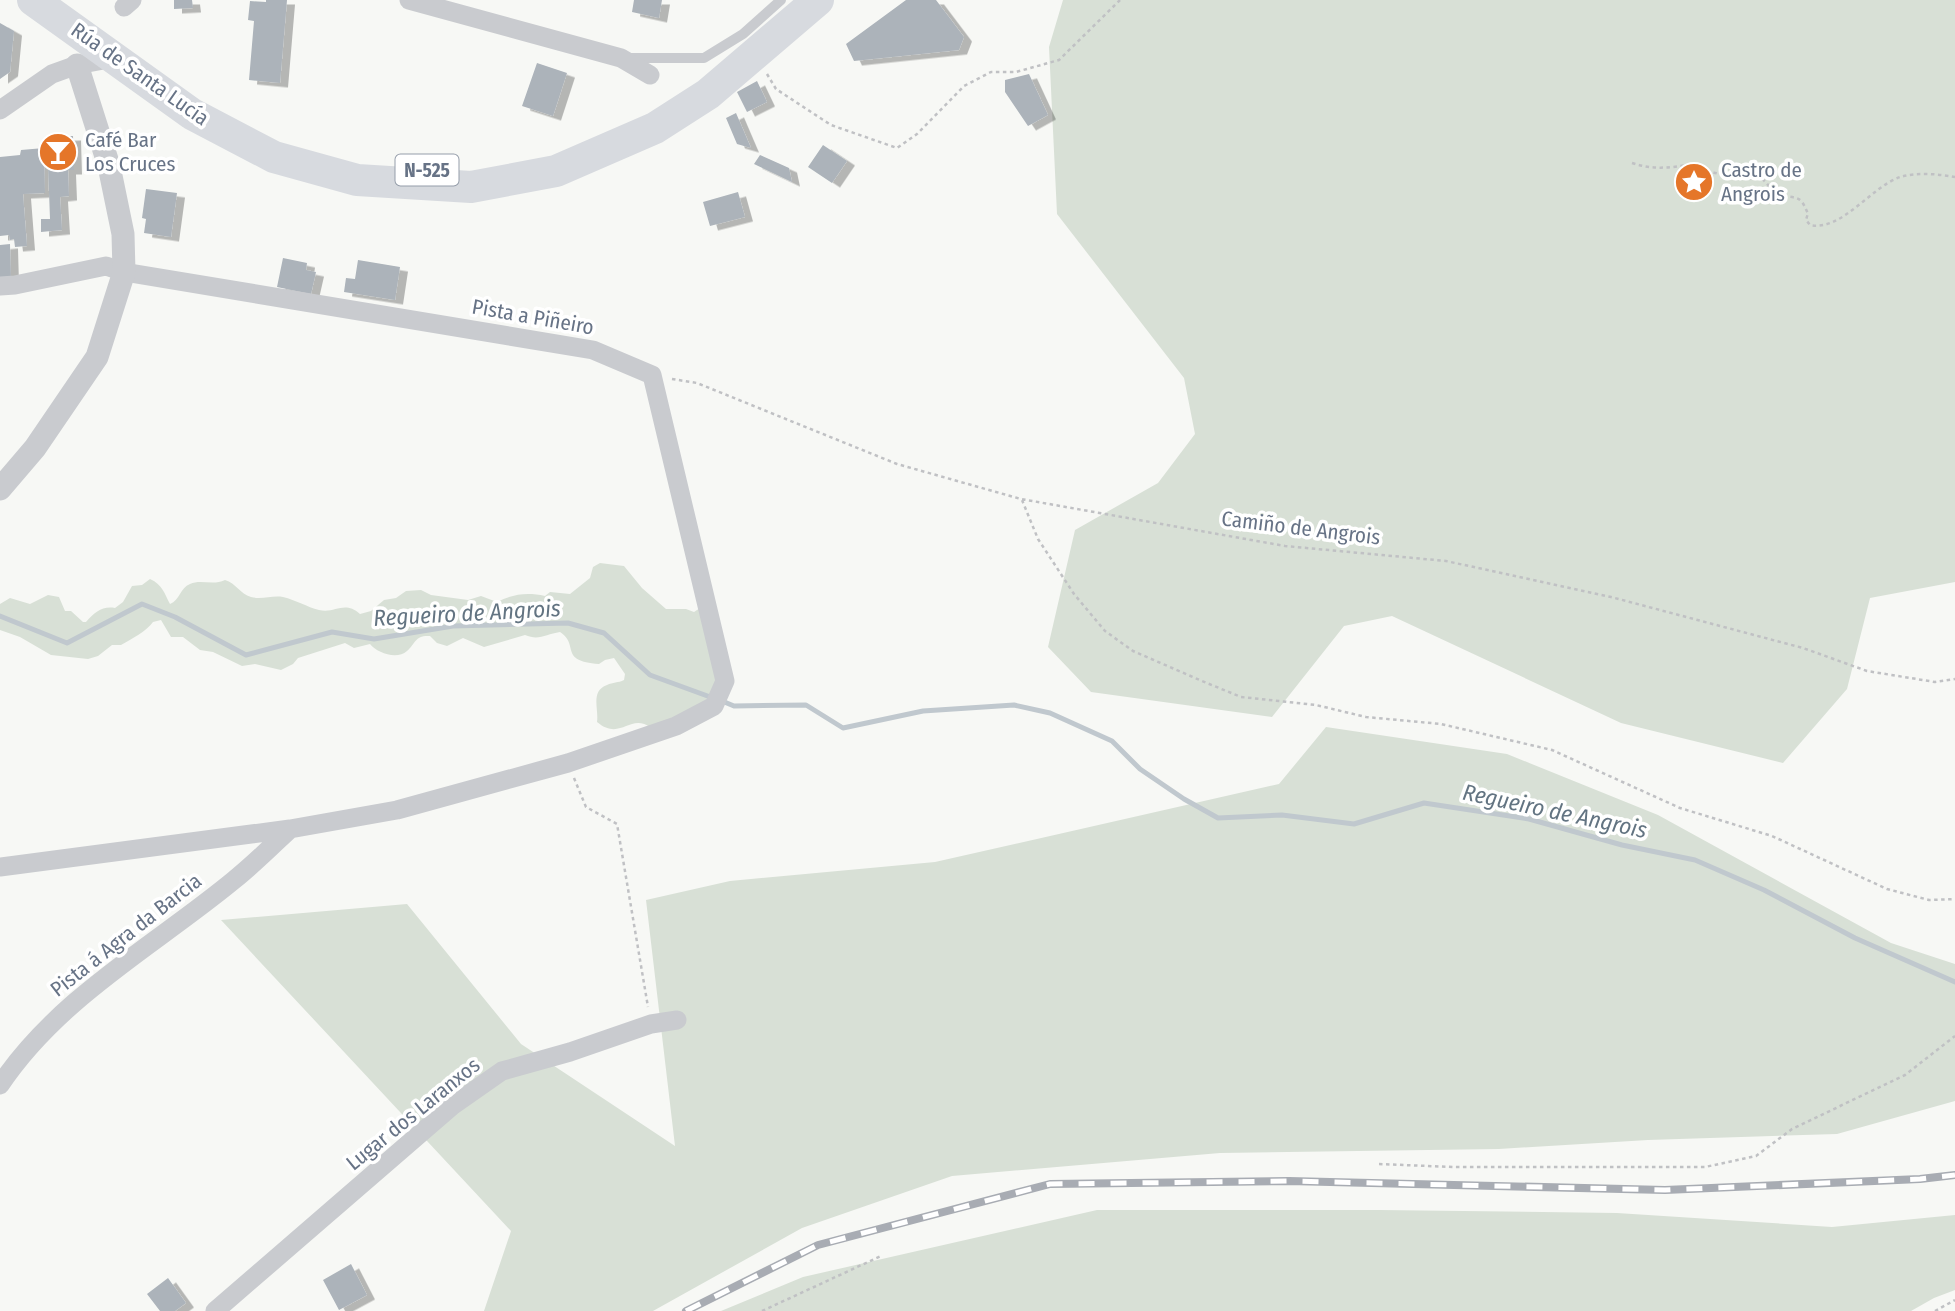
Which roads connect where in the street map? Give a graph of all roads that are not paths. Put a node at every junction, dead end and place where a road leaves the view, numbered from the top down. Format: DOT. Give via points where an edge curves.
graph roads {
  1 [pos="33,0"];
  2 [pos="58,0"];
  3 [pos="410,0"];
  4 [pos="781,0"];
  5 [pos="794,0"];
  6 [pos="818,0"];
  7 [pos="447,5"];
  8 [pos="114,58"];
  9 [pos="621,58"];
  10 [pos="77,65"];
  11 [pos="650,75"];
  12 [pos="0,110"];
  13 [pos="124,272"];
  14 [pos="0,286"];
  15 [pos="0,489"];
  16 [pos="290,829"];
  17 [pos="0,867"];
  18 [pos="677,1020"];
  19 [pos="0,1085"];
  20 [pos="215,1311"];
  1 -- 8 [label="highway, Rúa de Santa Lucía / N-525"];
  2 -- 5 [label="highway, Rúa de Santa Lucía / N-525" via="213,115 328,160 402,170 467,169 540,157 610,133 666,102 729,58"];
  3 -- 7 [label="street"];
  4 -- 9 [label="lane" via="743,34 704,58"];
  6 -- 8 [label="highway, Rúa de Santa Lucía / N-525" via="708,94 655,128 556,171 471,187 357,180 274,156 192,114"];
  7 -- 9 [label="street"];
  8 -- 10 [label="street"];
  9 -- 11 [label="street"];
  10 -- 12 [label="street" via="52,74"];
  10 -- 13 [label="street" via="109,166 123,234"];
  13 -- 14 [label="street, Pista a Piñeiro" via="106,266"];
  13 -- 15 [label="street" via="97,357 35,448"];
  13 -- 16 [label="street, Pista a Piñeiro" via="593,350 652,375 725,681 718,698 676,726 568,763 397,810"];
  16 -- 17 [label="street"];
  16 -- 19 [label="street, Pista á Agra da Barcia" via="235,880 74,1001 20,1056"];
  18 -- 20 [label="street, Lugar dos Laranxos" via="502,1071 452,1106"];
}
